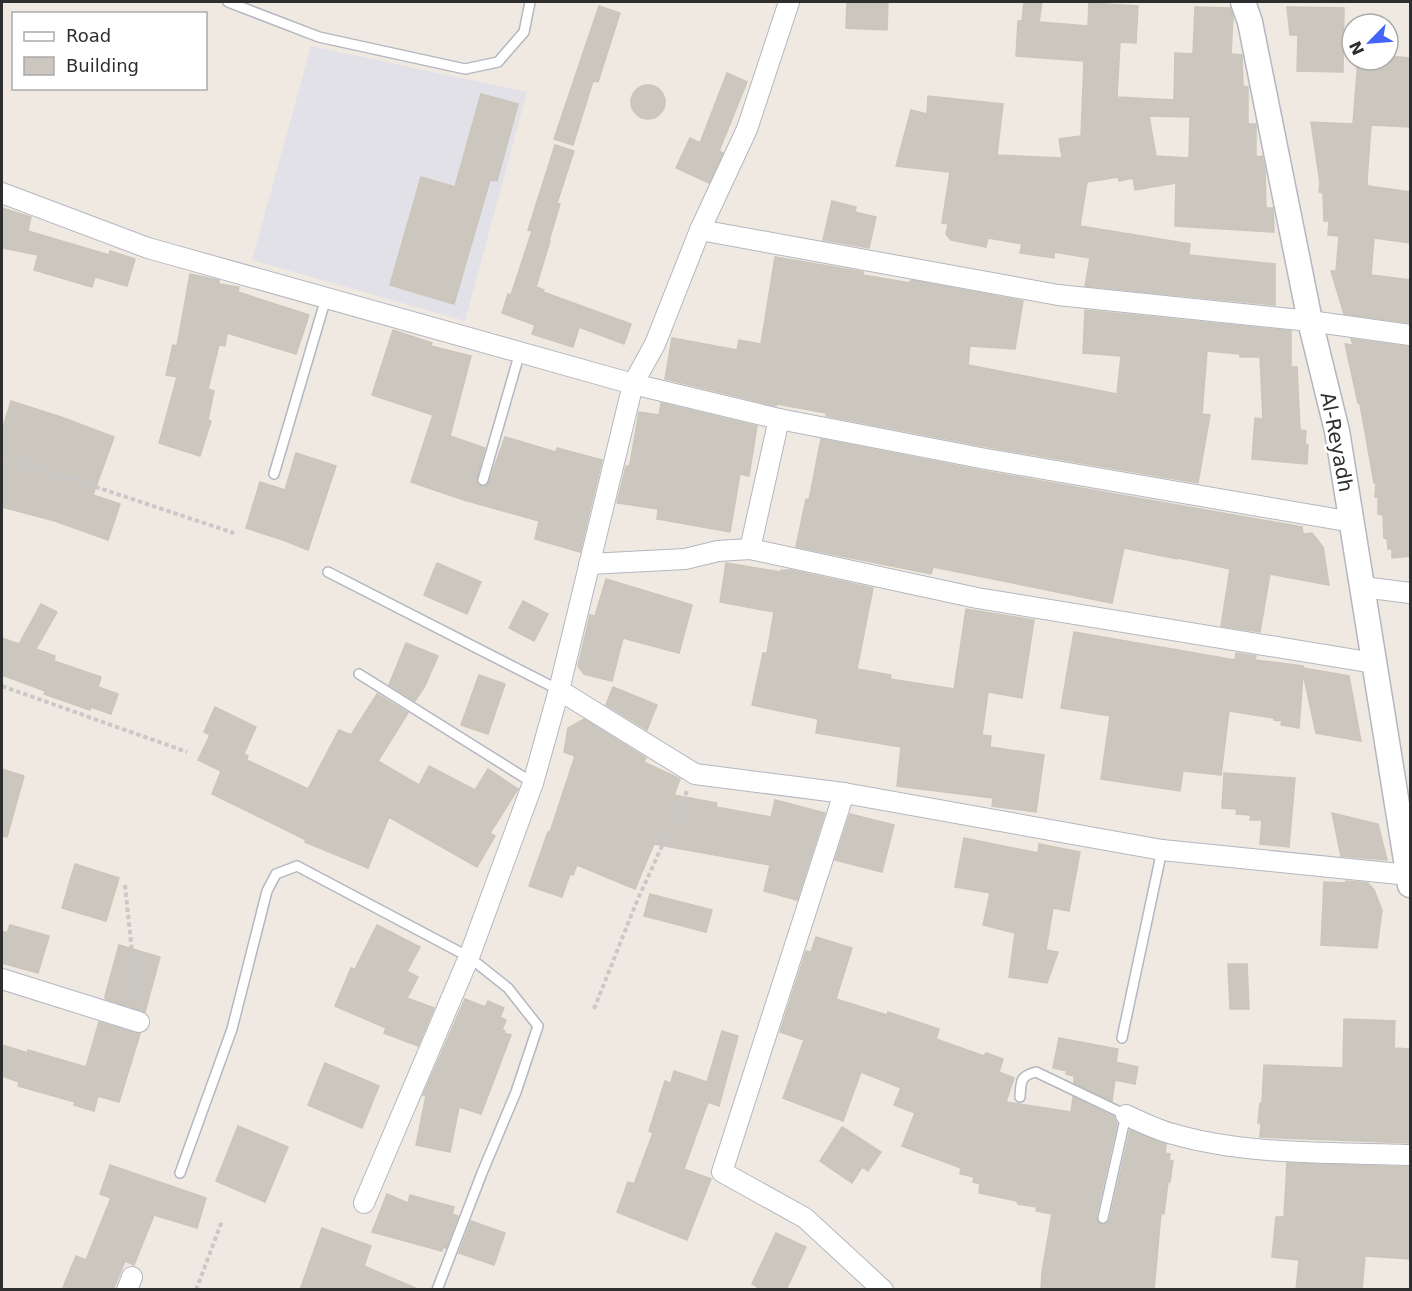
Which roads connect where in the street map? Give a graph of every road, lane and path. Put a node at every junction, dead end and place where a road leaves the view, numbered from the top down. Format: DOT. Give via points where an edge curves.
graph roads {
  1 [pos="228,2"];
  2 [pos="530,2"];
  3 [pos="789,2"];
  4 [pos="1243,2"];
  5 [pos="2,193"];
  6 [pos="700,230"];
  7 [pos="326,298"];
  8 [pos="1310,321"];
  9 [pos="1410,335"];
  10 [pos="520,352"];
  11 [pos="633,384"];
  12 [pos="779,418"];
  13 [pos="2,458"];
  14 [pos="274,474"];
  15 [pos="483,480"];
  16 [pos="1352,522"];
  17 [pos="234,533"];
  18 [pos="750,549"];
  19 [pos="589,564"];
  20 [pos="328,572"];
  21 [pos="1363,587"];
  22 [pos="1410,592"];
  23 [pos="1374,663"];
  24 [pos="359,674"];
  25 [pos="2,686"];
  26 [pos="559,690"];
  27 [pos="187,752"];
  28 [pos="695,774"];
  29 [pos="533,783"];
  30 [pos="844,793"];
  31 [pos="1162,850"];
  32 [pos="1410,880"];
  33 [pos="124,885"];
  34 [pos="469,957"];
  35 [pos="2,979"];
  36 [pos="594,1009"];
  37 [pos="140,1022"];
  38 [pos="1122,1038"];
  39 [pos="1020,1097"];
  40 [pos="1126,1115"];
  41 [pos="1410,1155"];
  42 [pos="180,1173"];
  43 [pos="364,1203"];
  44 [pos="1103,1218"];
  45 [pos="222,1221"];
  46 [pos="196,1290"];
  47 [pos="437,1290"];
  48 [pos="883,1290"];
  1 -- 2 [label="lane" via="319,37 465,69 498,62 524,32"];
  3 -- 6 [label="street" via="747,129"];
  4 -- 8 [label="street, Al-Reyadh"];
  5 -- 7 [label="street" via="148,248"];
  6 -- 8 [label="street" via="1058,295"];
  6 -- 11 [label="street" via="655,344"];
  7 -- 10 [label="street"];
  7 -- 14 [label="lane"];
  8 -- 9 [label="street"];
  8 -- 16 [label="street, Al-Reyadh" via="1337,431"];
  10 -- 11 [label="street"];
  10 -- 15 [label="lane"];
  11 -- 12 [label="street"];
  11 -- 19 [label="street"];
  12 -- 16 [label="street" via="986,459"];
  12 -- 18 [label="street"];
  13 -- 17 [label="path"];
  16 -- 21 [label="street, Al-Reyadh"];
  18 -- 19 [label="street" via="686,559"];
  18 -- 23 [label="street" via="977,598"];
  19 -- 26 [label="street"];
  20 -- 26 [label="lane"];
  21 -- 22 [label="street"];
  21 -- 23 [label="street, Al-Reyadh"];
  23 -- 32 [label="street, Al-Reyadh"];
  24 -- 29 [label="lane"];
  25 -- 27 [label="path"];
  26 -- 28 [label="street"];
  26 -- 29 [label="street"];
  28 -- 30 [label="street"];
  28 -- 36 [label="path" via="637,901"];
  29 -- 34 [label="street"];
  30 -- 31 [label="street"];
  30 -- 48 [label="street" via="722,1172 805,1218"];
  31 -- 32 [label="street"];
  31 -- 38 [label="lane"];
  33 -- 37 [label="path"];
  34 -- 42 [label="lane" via="297,866 276,874 267,891 232,1029"];
  34 -- 43 [label="street"];
  34 -- 47 [label="lane" via="508,988 538,1026 516,1092"];
  35 -- 37 [label="street"];
  39 -- 40 [label="lane" via="1022,1080 1036,1072"];
  40 -- 41 [label="street" via="1170,1134 1227,1145"];
  40 -- 44 [label="lane"];
  45 -- 46 [label="path"];
}
